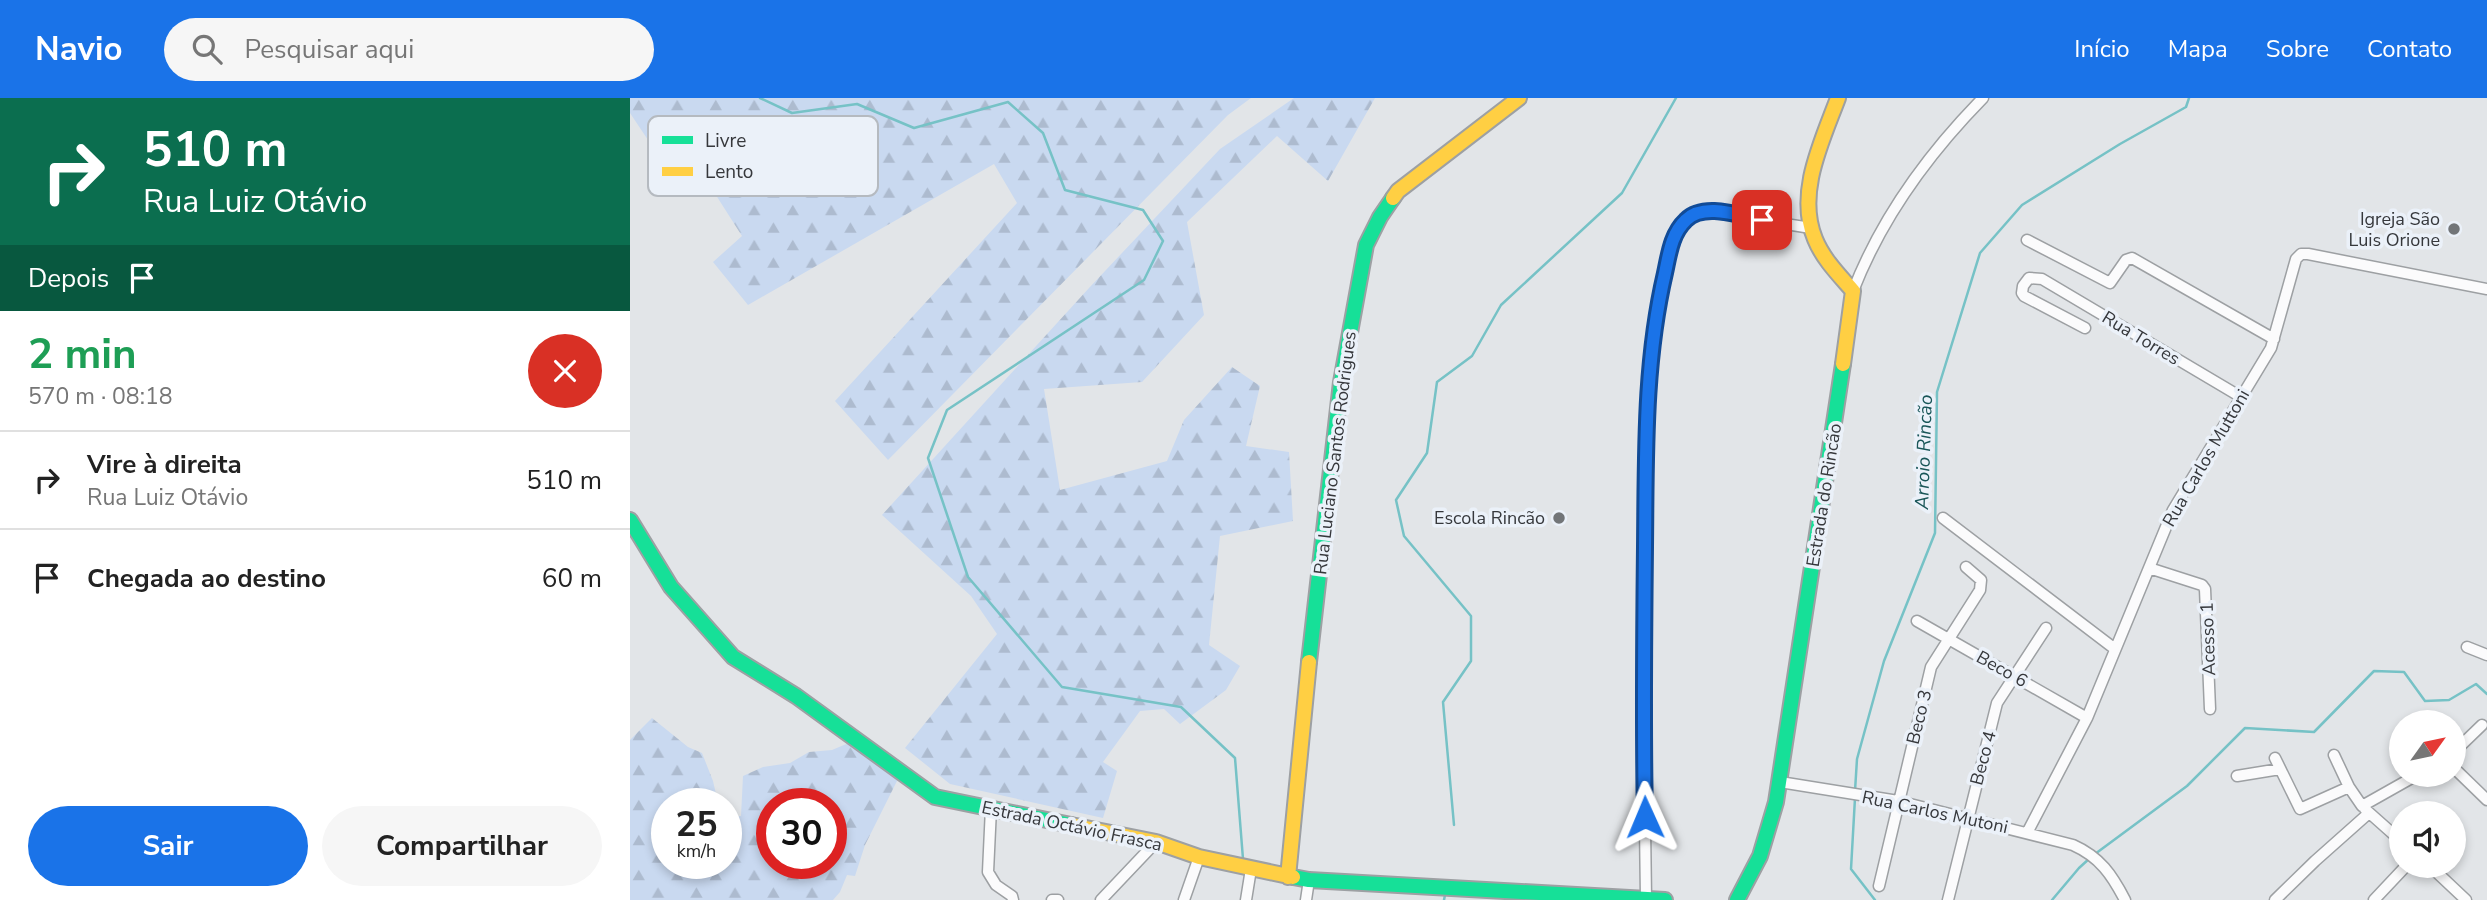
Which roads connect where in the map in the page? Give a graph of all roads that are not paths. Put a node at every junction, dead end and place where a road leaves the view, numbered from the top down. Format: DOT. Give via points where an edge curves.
graph roads {
  1 [pos="1519,98"];
  2 [pos="1838,98"];
  3 [pos="1983,98"];
  4 [pos="1811,228"];
  5 [pos="2027,240"];
  6 [pos="2487,289"];
  7 [pos="1853,291"];
  8 [pos="2085,328"];
  9 [pos="2274,339"];
  10 [pos="2241,397"];
  11 [pos="1943,518"];
  12 [pos="630,520"];
  13 [pos="1966,566"];
  14 [pos="2149,568"];
  15 [pos="1917,621"];
  16 [pos="2046,628"];
  17 [pos="1949,639"];
  18 [pos="2468,647"];
  19 [pos="2115,649"];
  20 [pos="2487,655"];
  21 [pos="2015,676"];
  22 [pos="2210,709"];
  23 [pos="2087,718"];
  24 [pos="2482,725"];
  25 [pos="2466,740"];
  26 [pos="2334,755"];
  27 [pos="2275,758"];
  28 [pos="2280,769"];
  29 [pos="2237,776"];
  30 [pos="2466,780"];
  31 [pos="1780,782"];
  32 [pos="2349,787"];
  33 [pos="2397,788"];
  34 [pos="2487,800"];
  35 [pos="1898,801"];
  36 [pos="991,808"];
  37 [pos="2365,809"];
  38 [pos="1968,818"];
  39 [pos="2389,830"];
  40 [pos="2027,833"];
  41 [pos="1156,842"];
  42 [pos="1199,857"];
  43 [pos="1251,869"];
  44 [pos="1288,877"];
  45 [pos="2395,878"];
  46 [pos="2443,878"];
  47 [pos="1309,880"];
  48 [pos="1879,886"];
  49 [pos="1646,898"];
  50 [pos="1735,898"];
  51 [pos="1013,900"];
  52 [pos="1052,900"];
  53 [pos="1058,900"];
  54 [pos="1101,900"];
  55 [pos="1184,900"];
  56 [pos="1246,900"];
  57 [pos="1306,900"];
  58 [pos="1665,900"];
  59 [pos="1948,900"];
  60 [pos="2125,900"];
  61 [pos="2276,900"];
  62 [pos="2374,900"];
  63 [pos="2466,900"];
  1 -- 44 [label="street, Rua Luciano Santos Rodrigues" via="1398,191 1366,245 1341,382"];
  2 -- 4 [label="street" via="1812,172"];
  3 -- 7 [label="street" via="1952,130 1896,206"];
  4 -- 7 [label="street" via="1823,254"];
  4 -- 49 [label="street" via="1703,211 1685,221 1673,240 1659,297 1650,366 1645,456"];
  5 -- 9 [label="street" via="2110,283 2132,258"];
  6 -- 9 [label="street, Rua Carlos Muttoni" via="2301,254"];
  7 -- 31 [label="street, Estrada do Rincão"];
  8 -- 10 [label="street, Rua Torres" via="2024,296 2023,286 2029,278 2042,279"];
  9 -- 10 [label="street, Rua Carlos Muttoni"];
  10 -- 14 [label="street, Rua Carlos Muttoni" via="2173,510"];
  11 -- 19 [label="street"];
  12 -- 36 [label="street, Estrada Octávio Frasca" via="671,587 733,657 796,696 935,797"];
  13 -- 17 [label="street, Beco 3" via="1982,585"];
  14 -- 19 [label="street, Rua Carlos Muttoni"];
  14 -- 22 [label="street, Acesso 1" via="2206,589"];
  15 -- 17 [label="street, Beco 6"];
  16 -- 21 [label="street, Beco 4"];
  17 -- 21 [label="street, Beco 6"];
  17 -- 35 [label="street, Beco 3" via="1931,667"];
  18 -- 20 [label="street"];
  19 -- 23 [label="street, Rua Carlos Muttoni"];
  21 -- 23 [label="street, Beco 6"];
  21 -- 38 [label="street, Beco 4" via="1997,703"];
  23 -- 40 [label="street, Rua Carlos Muttoni"];
  24 -- 25 [label="street"];
  26 -- 32 [label="street"];
  27 -- 28 [label="street"];
  28 -- 29 [label="street"];
  28 -- 32 [label="street" via="2300,809"];
  30 -- 34 [label="street"];
  31 -- 35 [label="street, Rua Carlos Mutoni"];
  31 -- 50 [label="street, Estrada do Rincão" via="1760,856"];
  32 -- 37 [label="street"];
  33 -- 37 [label="street"];
  35 -- 38 [label="street, Rua Carlos Mutoni"];
  35 -- 48 [label="street, Beco 3"];
  36 -- 41 [label="street, Estrada Octávio Frasca"];
  36 -- 51 [label="street" via="988,872"];
  37 -- 39 [label="street"];
  37 -- 61 [label="street"];
  38 -- 40 [label="street, Rua Carlos Mutoni"];
  38 -- 59 [label="street, Beco 4"];
  40 -- 60 [label="street, Rua Carlos Mutoni" via="2087,851 2101,861"];
  41 -- 42 [label="street, Estrada Octávio Frasca"];
  41 -- 54 [label="street"];
  42 -- 43 [label="street, Estrada Octávio Frasca"];
  42 -- 55 [label="street"];
  43 -- 44 [label="street, Estrada Octávio Frasca"];
  43 -- 56 [label="street"];
  44 -- 47 [label="street, Estrada Octávio Frasca"];
  45 -- 62 [label="street"];
  46 -- 63 [label="street"];
  47 -- 49 [label="street, Estrada Octávio Frasca"];
  47 -- 57 [label="street"];
  49 -- 58 [label="street, Estrada Octávio Frasca"];
  52 -- 53 [label="street"];
}
